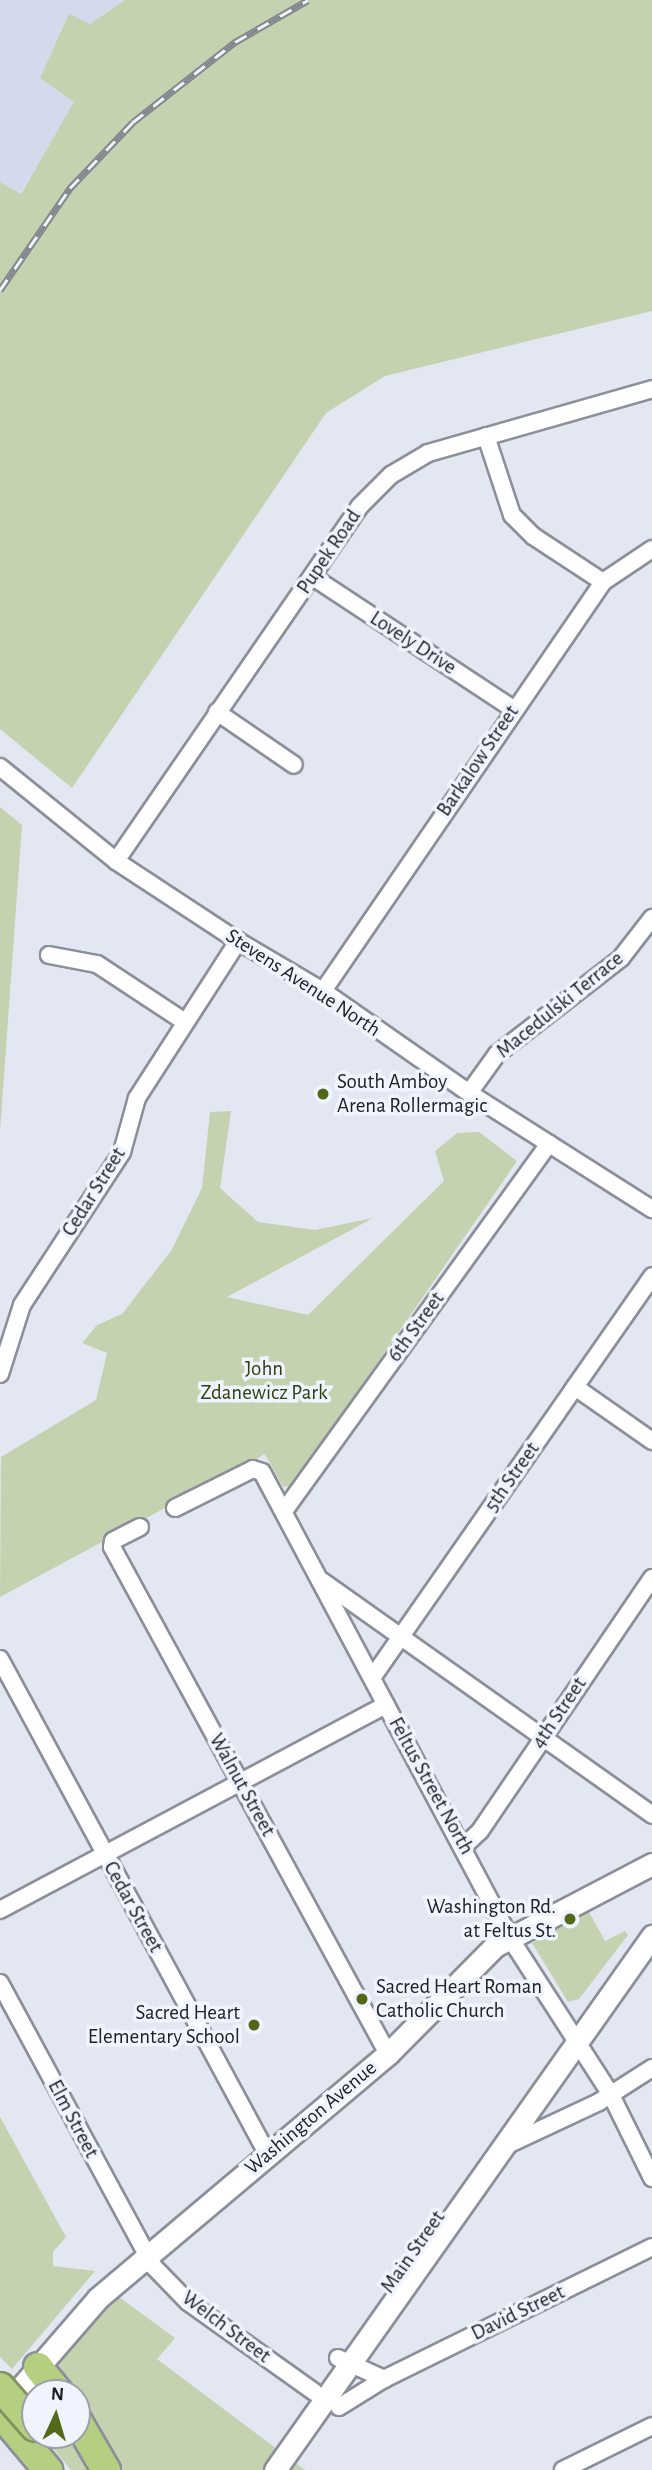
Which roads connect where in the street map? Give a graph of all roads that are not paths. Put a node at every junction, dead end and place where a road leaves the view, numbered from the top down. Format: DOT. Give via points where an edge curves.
graph roads {
  1 [pos="652,388"];
  2 [pos="486,436"];
  3 [pos="652,549"];
  4 [pos="313,577"];
  5 [pos="603,583"];
  6 [pos="513,709"];
  7 [pos="217,712"];
  8 [pos="294,765"];
  9 [pos="0,766"];
  10 [pos="116,860"];
  11 [pos="652,918"];
  12 [pos="238,941"];
  13 [pos="49,955"];
  14 [pos="323,990"];
  15 [pos="185,1022"];
  16 [pos="469,1093"];
  17 [pos="548,1143"];
  18 [pos="652,1209"];
  19 [pos="652,1276"];
  20 [pos="0,1374"];
  21 [pos="575,1387"];
  22 [pos="652,1441"];
  23 [pos="175,1508"];
  24 [pos="284,1511"];
  25 [pos="140,1527"];
  26 [pos="317,1578"];
  27 [pos="652,1578"];
  28 [pos="402,1638"];
  29 [pos="0,1659"];
  30 [pos="372,1678"];
  31 [pos="386,1705"];
  32 [pos="541,1738"];
  33 [pos="241,1783"];
  34 [pos="652,1815"];
  35 [pos="464,1846"];
  36 [pos="104,1854"];
  37 [pos="652,1864"];
  38 [pos="0,1910"];
  39 [pos="652,1936"];
  40 [pos="510,1938"];
  41 [pos="0,1983"];
  42 [pos="576,2043"];
  43 [pos="388,2054"];
  44 [pos="652,2068"];
  45 [pos="610,2093"];
  46 [pos="502,2148"];
  47 [pos="268,2155"];
  48 [pos="652,2178"];
  49 [pos="652,2247"];
  50 [pos="146,2254"];
  51 [pos="46,2358"];
  52 [pos="344,2361"];
  53 [pos="54,2379"];
  54 [pos="384,2379"];
  55 [pos="0,2386"];
  56 [pos="314,2392"];
  57 [pos="339,2407"];
  58 [pos="0,2412"];
  59 [pos="21,2417"];
  60 [pos="21,2426"];
  61 [pos="652,2426"];
  62 [pos="91,2444"];
  63 [pos="39,2449"];
  64 [pos="49,2449"];
  65 [pos="271,2464"];
  66 [pos="48,2470"];
  67 [pos="71,2470"];
  68 [pos="106,2470"];
  69 [pos="563,2470"];
  1 -- 2 [label="street, Pupek Road"];
  2 -- 4 [label="street, Pupek Road" via="428,453 391,475 359,507"];
  2 -- 5 [label="street" via="512,515 533,536"];
  3 -- 5 [label="street, Barkalow Street"];
  4 -- 6 [label="street, Lovely Drive"];
  4 -- 7 [label="street, Pupek Road"];
  5 -- 6 [label="street, Barkalow Street"];
  6 -- 14 [label="street, Barkalow Street"];
  7 -- 8 [label="street"];
  7 -- 10 [label="street, Pupek Road"];
  9 -- 10 [label="street, Stevens Avenue North"];
  10 -- 12 [label="street, Stevens Avenue North"];
  11 -- 16 [label="street, Macedulski Terrace" via="621,958 497,1054"];
  12 -- 14 [label="street, Stevens Avenue North"];
  12 -- 15 [label="street, Cedar Street"];
  13 -- 15 [label="street" via="97,964"];
  14 -- 16 [label="street, Stevens Avenue North"];
  15 -- 20 [label="street, Cedar Street" via="137,1098 122,1152 22,1305"];
  16 -- 17 [label="street, Stevens Avenue North"];
  17 -- 18 [label="street, Stevens Avenue North"];
  17 -- 24 [label="street, 6th Street"];
  19 -- 21 [label="street, 5th Street"];
  21 -- 22 [label="street"];
  21 -- 28 [label="street, 5th Street"];
  23 -- 24 [label="street, Feltus Street North" via="253,1469 262,1472"];
  24 -- 26 [label="street, Feltus Street North"];
  25 -- 33 [label="street, Walnut Street" via="113,1541 112,1547"];
  26 -- 28 [label="street"];
  26 -- 30 [label="street, Feltus Street North"];
  27 -- 32 [label="street, 4th Street"];
  28 -- 30 [label="street, 5th Street"];
  28 -- 32 [label="street"];
  29 -- 36 [label="street, Cedar Street"];
  30 -- 31 [label="street, Feltus Street North"];
  31 -- 33 [label="street"];
  31 -- 35 [label="street, Feltus Street North"];
  32 -- 34 [label="street"];
  32 -- 35 [label="street, 4th Street" via="480,1831"];
  33 -- 36 [label="street"];
  33 -- 43 [label="street, Walnut Street"];
  35 -- 40 [label="street, Feltus Street North"];
  36 -- 38 [label="street"];
  36 -- 47 [label="street, Cedar Street"];
  37 -- 40 [label="main road, Washington Avenue"];
  39 -- 42 [label="main road, Main Street"];
  40 -- 42 [label="street, Feltus Street North"];
  40 -- 43 [label="main road, Washington Avenue" via="495,1946"];
  41 -- 50 [label="street, Elm Street"];
  42 -- 45 [label="street, Feltus Street North"];
  42 -- 46 [label="main road, Main Street"];
  42 -- 52 [label="main road, Main Street" via="550,2060"];
  43 -- 47 [label="main road, Washington Avenue"];
  44 -- 45 [label="street"];
  45 -- 46 [label="street"];
  45 -- 48 [label="street, Feltus Street North"];
  46 -- 52 [label="main road, Main Street"];
  47 -- 50 [label="main road, Washington Avenue"];
  49 -- 54 [label="street, David Street"];
  50 -- 51 [label="main road, Washington Avenue" via="94,2302"];
  50 -- 56 [label="street, Welch Street" via="188,2302"];
  51 -- 53 [label="highway"];
  51 -- 58 [label="main road, Washington Avenue"];
  52 -- 54 [label="street"];
  52 -- 56 [label="main road, Main Street"];
  52 -- 65 [label="main road, Main Street"];
  54 -- 57 [label="street, David Street"];
  55 -- 59 [label="highway, bridge"];
  56 -- 65 [label="main road, Main Street"];
  58 -- 60 [label="highway"];
  61 -- 69 [label="street"];
  62 -- 68 [label="highway"];
  63 -- 66 [label="highway"];
  64 -- 67 [label="highway"];
}
